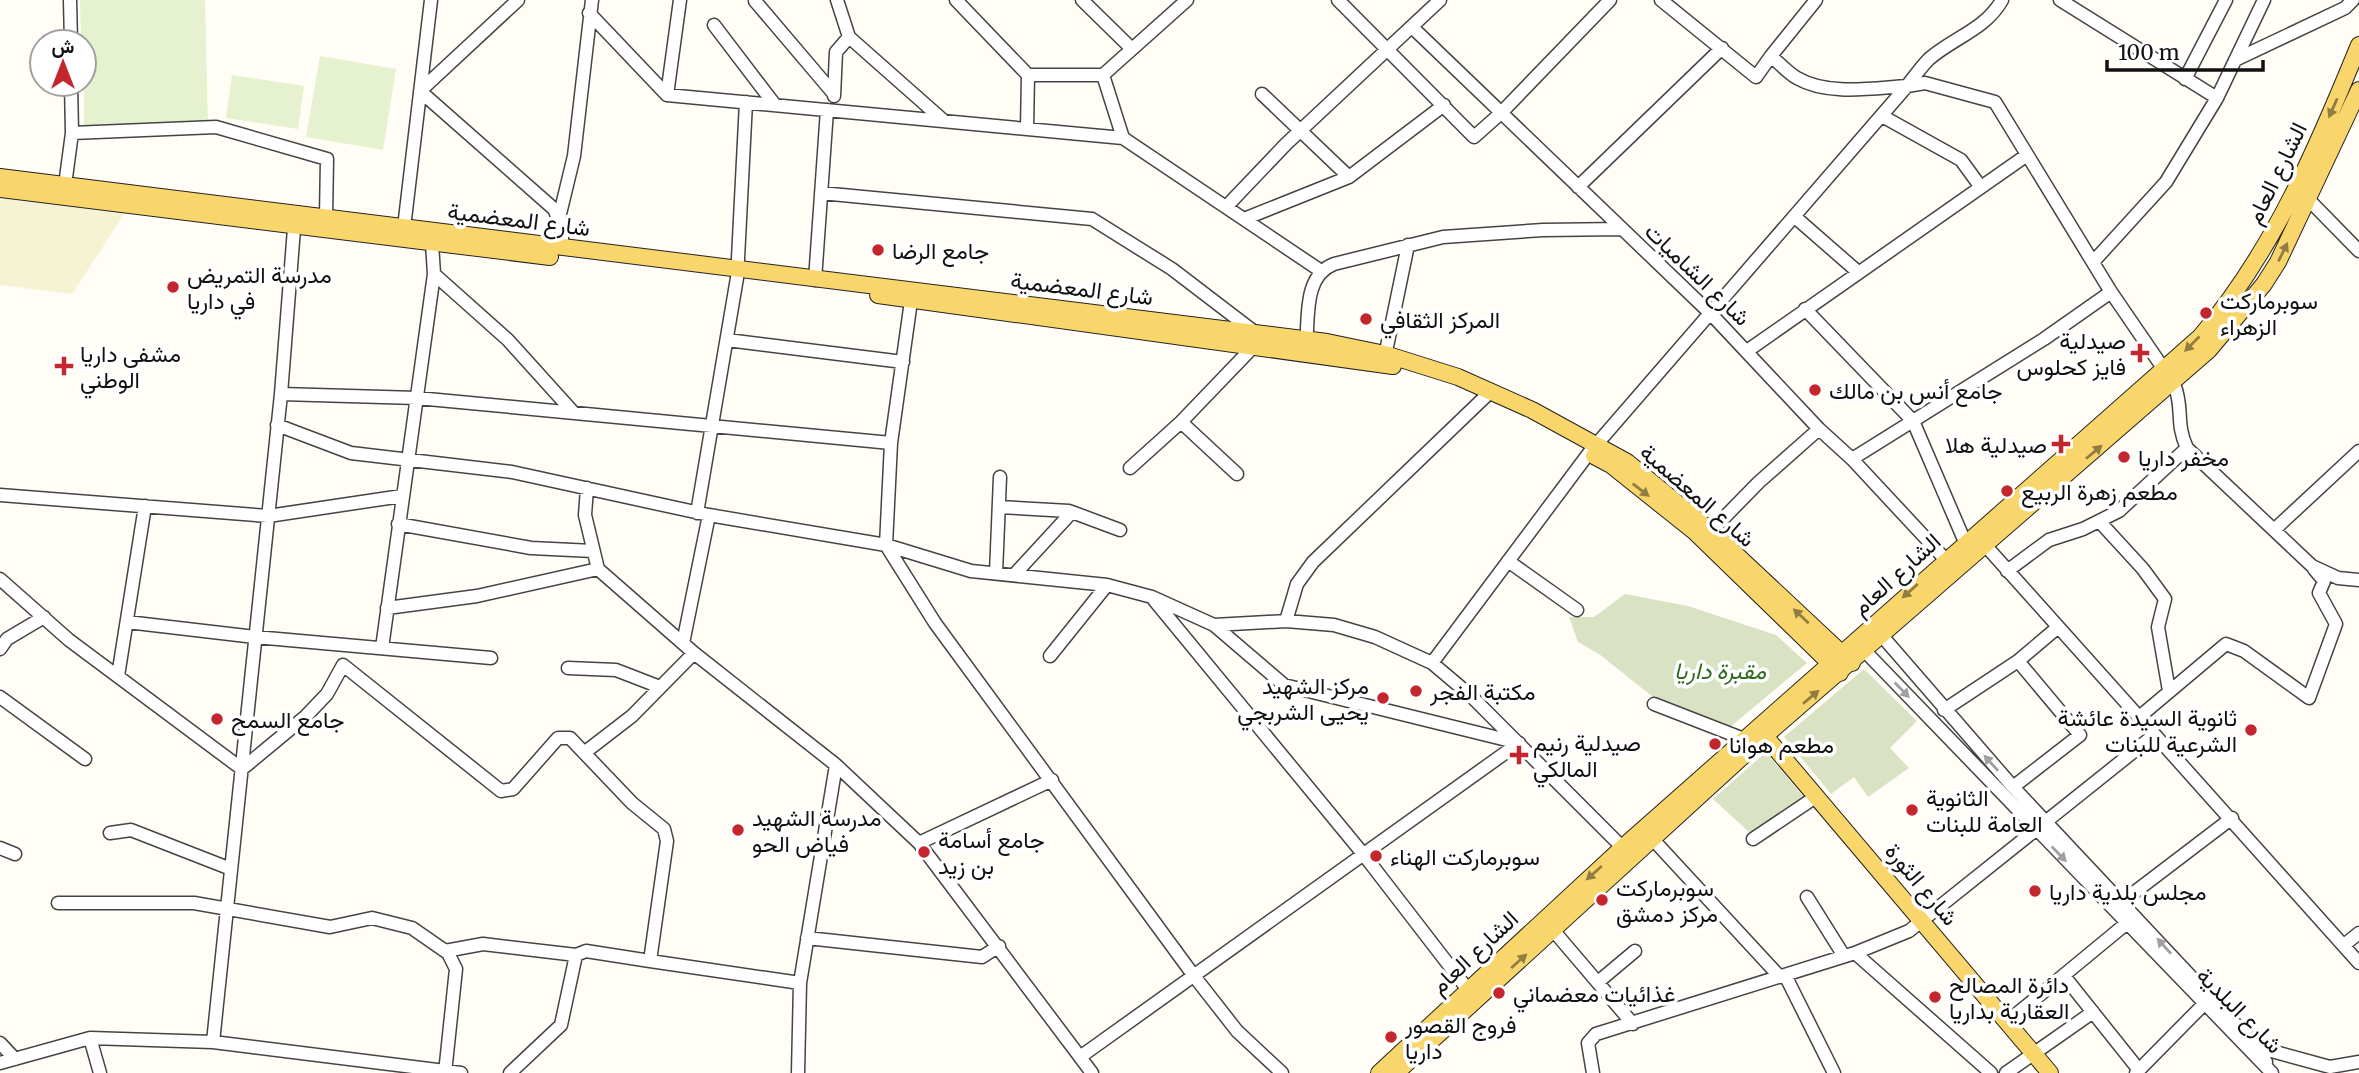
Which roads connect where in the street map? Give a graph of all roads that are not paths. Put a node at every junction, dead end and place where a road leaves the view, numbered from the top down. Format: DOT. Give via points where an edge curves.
graph roads {
  1 [pos="70,0"];
  2 [pos="431,0"];
  3 [pos="517,0"];
  4 [pos="680,0"];
  5 [pos="837,0"];
  6 [pos="956,0"];
  7 [pos="1082,0"];
  8 [pos="1186,0"];
  9 [pos="1338,0"];
  10 [pos="1440,0"];
  11 [pos="1610,0"];
  12 [pos="1661,0"];
  13 [pos="1816,0"];
  14 [pos="2003,0"];
  15 [pos="2060,0"];
  16 [pos="2226,0"];
  17 [pos="2264,0"];
  18 [pos="2353,0"];
  19 [pos="755,1"];
  20 [pos="591,7"];
  21 [pos="714,25"];
  22 [pos="71,28"];
  23 [pos="1413,28"];
  24 [pos="849,37"];
  25 [pos="2359,45"];
  26 [pos="1722,48"];
  27 [pos="1132,49"];
  28 [pos="1389,50"];
  29 [pos="1772,56"];
  30 [pos="2235,60"];
  31 [pos="1028,75"];
  32 [pos="1103,75"];
  33 [pos="2185,79"];
  34 [pos="1908,86"];
  35 [pos="2359,90"];
  36 [pos="420,91"];
  37 [pos="834,94"];
  38 [pos="1262,94"];
  39 [pos="667,95"];
  40 [pos="71,98"];
  41 [pos="2217,98"];
  42 [pos="746,102"];
  43 [pos="775,105"];
  44 [pos="1444,105"];
  45 [pos="830,110"];
  46 [pos="2355,111"];
  47 [pos="1501,113"];
  48 [pos="1882,116"];
  49 [pos="944,121"];
  50 [pos="1027,129"];
  51 [pos="1301,131"];
  52 [pos="72,133"];
  53 [pos="1123,138"];
  54 [pos="2027,155"];
  55 [pos="0,177"];
  56 [pos="1349,177"];
  57 [pos="65,186"];
  58 [pos="1980,186"];
  59 [pos="1577,187"];
  60 [pos="0,189"];
  61 [pos="821,192"];
  62 [pos="2309,200"];
  63 [pos="182,206"];
  64 [pos="1226,207"];
  65 [pos="1795,217"];
  66 [pos="326,218"];
  67 [pos="559,218"];
  68 [pos="1244,219"];
  69 [pos="294,220"];
  70 [pos="1622,229"];
  71 [pos="403,233"];
  72 [pos="432,243"];
  73 [pos="1408,245"];
  74 [pos="562,247"];
  75 [pos="2359,251"];
  76 [pos="2094,261"];
  77 [pos="1321,271"];
  78 [pos="1858,272"];
  79 [pos="737,273"];
  80 [pos="434,274"];
  81 [pos="816,280"];
  82 [pos="2111,292"];
  83 [pos="912,295"];
  84 [pos="1805,309"];
  85 [pos="1711,314"];
  86 [pos="727,340"];
  87 [pos="1256,340"];
  88 [pos="1306,346"];
  89 [pos="1747,351"];
  90 [pos="1384,359"];
  91 [pos="903,362"];
  92 [pos="2164,370"];
  93 [pos="2174,384"];
  94 [pos="281,394"];
  95 [pos="1486,396"];
  96 [pos="417,398"];
  97 [pos="573,412"];
  98 [pos="1913,421"];
  99 [pos="1181,422"];
  100 [pos="277,425"];
  101 [pos="712,426"];
  102 [pos="1819,429"];
  103 [pos="891,443"];
  104 [pos="2187,448"];
  105 [pos="1593,449"];
  106 [pos="2359,452"];
  107 [pos="407,458"];
  108 [pos="1852,458"];
  109 [pos="1130,468"];
  110 [pos="1237,474"];
  111 [pos="1000,477"];
  112 [pos="587,488"];
  113 [pos="0,495"];
  114 [pos="402,496"];
  115 [pos="145,506"];
  116 [pos="999,508"];
  117 [pos="1072,512"];
  118 [pos="703,514"];
  119 [pos="268,516"];
  120 [pos="2099,521"];
  121 [pos="398,524"];
  122 [pos="1120,530"];
  123 [pos="2274,530"];
  124 [pos="1711,531"];
  125 [pos="1974,541"];
  126 [pos="886,545"];
  127 [pos="593,551"];
  128 [pos="1945,559"];
  129 [pos="1508,561"];
  130 [pos="2312,566"];
  131 [pos="598,569"];
  132 [pos="2007,570"];
  133 [pos="996,573"];
  134 [pos="1014,575"];
  135 [pos="0,579"];
  136 [pos="2359,580"];
  137 [pos="1107,585"];
  138 [pos="1152,597"];
  139 [pos="387,608"];
  140 [pos="1577,610"];
  141 [pos="44,617"];
  142 [pos="127,621"];
  143 [pos="1286,621"];
  144 [pos="1214,625"];
  145 [pos="2057,628"];
  146 [pos="1877,631"];
  147 [pos="256,637"];
  148 [pos="683,643"];
  149 [pos="1860,646"];
  150 [pos="382,648"];
  151 [pos="0,649"];
  152 [pos="694,653"];
  153 [pos="1895,653"];
  154 [pos="1050,656"];
  155 [pos="491,658"];
  156 [pos="2018,661"];
  157 [pos="1432,663"];
  158 [pos="1841,663"];
  159 [pos="1878,665"];
  160 [pos="568,668"];
  161 [pos="118,676"];
  162 [pos="660,688"];
  163 [pos="2169,691"];
  164 [pos="0,697"];
  165 [pos="1654,704"];
  166 [pos="1944,710"];
  167 [pos="2138,718"];
  168 [pos="1761,731"];
  169 [pos="2153,736"];
  170 [pos="1744,739"];
  171 [pos="1519,743"];
  172 [pos="584,753"];
  173 [pos="85,759"];
  174 [pos="836,765"];
  175 [pos="242,769"];
  176 [pos="1052,780"];
  177 [pos="2013,787"];
  178 [pos="1817,796"];
  179 [pos="2232,818"];
  180 [pos="2045,820"];
  181 [pos="2034,828"];
  182 [pos="110,833"];
  183 [pos="1648,834"];
  184 [pos="1753,839"];
  185 [pos="919,843"];
  186 [pos="0,848"];
  187 [pos="1628,852"];
  188 [pos="15,854"];
  189 [pos="1364,855"];
  190 [pos="231,869"];
  191 [pos="1807,897"];
  192 [pos="2123,901"];
  193 [pos="58,903"];
  194 [pos="227,911"];
  195 [pos="1923,920"];
  196 [pos="2127,923"];
  197 [pos="1553,930"];
  198 [pos="2359,933"];
  199 [pos="807,938"];
  200 [pos="2344,945"];
  201 [pos="999,946"];
  202 [pos="445,951"];
  203 [pos="1635,951"];
  204 [pos="576,955"];
  205 [pos="1850,955"];
  206 [pos="650,961"];
  207 [pos="2359,963"];
  208 [pos="1194,976"];
  209 [pos="1783,976"];
  210 [pos="2064,976"];
  211 [pos="1598,982"];
  212 [pos="800,983"];
  213 [pos="1472,994"];
  214 [pos="2207,1002"];
  215 [pos="2093,1012"];
  216 [pos="2007,1022"];
  217 [pos="1633,1024"];
  218 [pos="90,1038"];
  219 [pos="0,1042"];
  220 [pos="214,1042"];
  221 [pos="2257,1047"];
  222 [pos="2034,1054"];
  223 [pos="1080,1057"];
  224 [pos="15,1059"];
  225 [pos="2359,1062"];
  226 [pos="0,1063"];
  227 [pos="2137,1071"];
  228 [pos="446,1072"];
  229 [pos="100,1073"];
  230 [pos="461,1073"];
  231 [pos="510,1073"];
  232 [pos="798,1073"];
  233 [pos="1092,1073"];
  234 [pos="1282,1073"];
  235 [pos="1379,1073"];
  236 [pos="1396,1073"];
  237 [pos="1593,1073"];
  238 [pos="1834,1073"];
  239 [pos="1991,1073"];
  240 [pos="2006,1073"];
  241 [pos="2050,1073"];
  242 [pos="2272,1073"];
  1 -- 22 [label="street"];
  2 -- 36 [label="street"];
  3 -- 36 [label="street"];
  4 -- 39 [label="street"];
  5 -- 24 [label="street"];
  6 -- 31 [label="street"];
  7 -- 27 [label="street"];
  8 -- 27 [label="street"];
  9 -- 28 [label="street"];
  10 -- 23 [label="street"];
  11 -- 47 [label="street"];
  12 -- 26 [label="street"];
  13 -- 29 [label="street"];
  14 -- 34 [label="street" via="1982,25 1928,60"];
  15 -- 33 [label="street"];
  16 -- 33 [label="street"];
  17 -- 30 [label="street"];
  18 -- 30 [label="street" via="2345,9"];
  19 -- 37 [label="street"];
  20 -- 39 [label="street"];
  20 -- 67 [label="street" via="574,156"];
  21 -- 43 [label="street"];
  23 -- 28 [label="street"];
  23 -- 47 [label="street, شارع الشاميات"];
  24 -- 37 [label="street" via="836,52"];
  24 -- 49 [label="street"];
  25 -- 92 [label="main road, الشارع العام, one-way" via="2293,195 2250,270 2218,315"];
  26 -- 29 [label="street" via="1756,77"];
  26 -- 59 [label="street"];
  27 -- 32 [label="street"];
  28 -- 44 [label="street"];
  28 -- 51 [label="street"];
  29 -- 34 [label="street" via="1796,78 1819,87"];
  30 -- 41 [label="street"];
  31 -- 32 [label="street"];
  31 -- 50 [label="street"];
  32 -- 53 [label="street"];
  33 -- 41 [label="street"];
  34 -- 48 [label="street"];
  34 -- 54 [label="street" via="1925,83 1995,102"];
  35 -- 46 [label="main road, الشارع العام"];
  36 -- 67 [label="street" via="547,202"];
  36 -- 71 [label="street"];
  37 -- 45 [label="street"];
  38 -- 51 [label="street"];
  39 -- 42 [label="street"];
  40 -- 52 [label="street"];
  41 -- 76 [label="street" via="2166,182"];
  42 -- 43 [label="street"];
  42 -- 79 [label="street"];
  43 -- 45 [label="street"];
  44 -- 47 [label="street" via="1474,136"];
  44 -- 56 [label="street"];
  45 -- 49 [label="street"];
  45 -- 61 [label="street"];
  46 -- 62 [label="main road, الشارع العام"];
  47 -- 59 [label="street, شارع الشاميات"];
  48 -- 58 [label="street" via="1961,160"];
  48 -- 65 [label="street"];
  49 -- 50 [label="street"];
  50 -- 53 [label="street"];
  51 -- 56 [label="street"];
  51 -- 64 [label="street"];
  52 -- 57 [label="street"];
  52 -- 66 [label="street" via="216,127 327,159"];
  53 -- 64 [label="street"];
  54 -- 58 [label="street"];
  54 -- 76 [label="street"];
  55 -- 57 [label="main road, شارع المعضمية"];
  56 -- 68 [label="street"];
  57 -- 63 [label="main road, شارع المعضمية"];
  58 -- 78 [label="street"];
  59 -- 70 [label="street, شارع الشاميات"];
  60 -- 63 [label="main road, شارع المعضمية"];
  61 -- 81 [label="street"];
  61 -- 87 [label="street" via="1092,219 1172,269"];
  62 -- 75 [label="street"];
  93 -- 62 [label="main road, الشارع العام, one-way" via="2228,330 2264,284"];
  63 -- 69 [label="main road, شارع المعضمية"];
  64 -- 68 [label="street"];
  65 -- 78 [label="street"];
  65 -- 85 [label="street"];
  66 -- 69 [label="main road, شارع المعضمية"];
  66 -- 71 [label="main road, شارع المعضمية"];
  67 -- 74 [label="street"];
  68 -- 77 [label="street"];
  69 -- 71 [label="main road, شارع المعضمية"];
  69 -- 94 [label="street"];
  70 -- 73 [label="street" via="1479,234"];
  70 -- 85 [label="street, شارع الشاميات"];
  71 -- 72 [label="main road, شارع المعضمية"];
  71 -- 74 [label="main road, شارع المعضمية"];
  72 -- 79 [label="main road, شارع المعضمية"];
  72 -- 80 [label="street"];
  73 -- 77 [label="street"];
  73 -- 90 [label="street"];
  74 -- 79 [label="main road, شارع المعضمية"];
  76 -- 82 [label="street"];
  77 -- 88 [label="street" via="1312,286"];
  78 -- 84 [label="street"];
  79 -- 81 [label="main road, شارع المعضمية"];
  79 -- 83 [label="main road, شارع المعضمية"];
  79 -- 86 [label="street"];
  80 -- 96 [label="street"];
  80 -- 97 [label="street" via="508,340"];
  81 -- 83 [label="main road, شارع المعضمية"];
  82 -- 92 [label="street"];
  82 -- 98 [label="street"];
  83 -- 87 [label="main road, شارع المعضمية"];
  83 -- 91 [label="street"];
  84 -- 89 [label="street"];
  84 -- 98 [label="street"];
  85 -- 89 [label="street, شارع الشاميات"];
  85 -- 105 [label="street"];
  86 -- 91 [label="street"];
  86 -- 101 [label="street"];
  87 -- 88 [label="main road, شارع المعضمية"];
  87 -- 99 [label="street"];
  88 -- 90 [label="main road, شارع المعضمية"];
  89 -- 102 [label="street, شارع الشاميات"];
  90 -- 95 [label="main road, شارع المعضمية" via="1457,381"];
  90 -- 105 [label="main road, شارع المعضمية" via="1487,388"];
  91 -- 103 [label="street"];
  92 -- 93 [label="street"];
  92 -- 125 [label="main road, الشارع العام"];
  93 -- 104 [label="street" via="2180,398 2178,430"];
  125 -- 93 [label="main road, الشارع العام, one-way"];
  94 -- 96 [label="street"];
  94 -- 100 [label="street"];
  95 -- 105 [label="main road, شارع المعضمية"];
  95 -- 143 [label="street" via="1312,562 1297,584"];
  96 -- 97 [label="street"];
  96 -- 107 [label="street"];
  97 -- 101 [label="street"];
  98 -- 108 [label="street"];
  98 -- 125 [label="street"];
  99 -- 109 [label="street"];
  99 -- 110 [label="street"];
  100 -- 107 [label="street" via="351,453"];
  100 -- 119 [label="street"];
  101 -- 103 [label="street"];
  101 -- 118 [label="street"];
  102 -- 108 [label="street, شارع الشاميات"];
  102 -- 124 [label="street"];
  103 -- 126 [label="street"];
  104 -- 120 [label="street" via="2119,510"];
  104 -- 123 [label="street"];
  105 -- 124 [label="main road, شارع المعضمية" via="1627,462"];
  105 -- 129 [label="street"];
  105 -- 158 [label="main road, شارع المعضمية, one-way" via="1695,532"];
  106 -- 123 [label="street"];
  107 -- 112 [label="street"];
  107 -- 114 [label="street"];
  108 -- 128 [label="street, شارع الشاميات"];
  111 -- 116 [label="street"];
  112 -- 118 [label="street"];
  112 -- 127 [label="street" via="585,515"];
  113 -- 115 [label="street"];
  114 -- 119 [label="street"];
  114 -- 121 [label="street"];
  115 -- 119 [label="street"];
  115 -- 142 [label="street"];
  116 -- 117 [label="street"];
  116 -- 133 [label="street"];
  117 -- 122 [label="street"];
  117 -- 134 [label="street"];
  118 -- 126 [label="street"];
  118 -- 148 [label="street"];
  119 -- 147 [label="street"];
  120 -- 132 [label="street" via="2049,540"];
  120 -- 163 [label="street" via="2165,599 2158,627"];
  121 -- 127 [label="street" via="531,548"];
  121 -- 139 [label="street"];
  123 -- 130 [label="street"];
  158 -- 124 [label="main road, شارع المعضمية, one-way"];
  125 -- 128 [label="main road, الشارع العام"];
  125 -- 132 [label="street"];
  125 -- 146 [label="main road, الشارع العام"];
  126 -- 133 [label="street"];
  126 -- 176 [label="street" via="936,623"];
  127 -- 131 [label="street"];
  128 -- 146 [label="main road, الشارع العام, one-way"];
  129 -- 140 [label="street"];
  129 -- 157 [label="street"];
  130 -- 136 [label="street" via="2338,578"];
  130 -- 163 [label="street" via="2324,581 2319,593 2336,624 2309,698 2227,643"];
  131 -- 139 [label="street" via="477,596"];
  131 -- 148 [label="street"];
  132 -- 145 [label="street"];
  133 -- 134 [label="street"];
  134 -- 137 [label="street"];
  135 -- 141 [label="street"];
  137 -- 138 [label="street"];
  137 -- 154 [label="street"];
  138 -- 144 [label="street"];
  138 -- 189 [label="street"];
  139 -- 150 [label="street"];
  141 -- 151 [label="street" via="7,639"];
  141 -- 161 [label="street"];
  142 -- 147 [label="street"];
  142 -- 161 [label="street"];
  143 -- 144 [label="street"];
  143 -- 157 [label="street" via="1334,625 1376,637"];
  144 -- 171 [label="street" via="1284,685"];
  145 -- 156 [label="street"];
  145 -- 167 [label="street"];
  146 -- 149 [label="main road, الشارع العام"];
  146 -- 153 [label="street, شارع البلدية"];
  147 -- 150 [label="street"];
  147 -- 175 [label="street"];
  148 -- 152 [label="street"];
  149 -- 158 [label="main road, الشارع العام"];
  149 -- 159 [label="street, شارع البلدية"];
  150 -- 155 [label="street"];
  152 -- 162 [label="street"];
  152 -- 174 [label="street"];
  153 -- 159 [label="street"];
  153 -- 166 [label="street, شارع البلدية"];
  156 -- 166 [label="street"];
  156 -- 177 [label="street" via="2080,735"];
  157 -- 171 [label="street"];
  158 -- 168 [label="main road, الشارع العام"];
  159 -- 181 [label="street, شارع البلدية, one-way"];
  160 -- 162 [label="street" via="616,670"];
  161 -- 175 [label="street"];
  162 -- 172 [label="street"];
  163 -- 167 [label="street"];
  164 -- 173 [label="street"];
  165 -- 170 [label="street"];
  177 -- 166 [label="street, شارع البلدية, one-way"];
  167 -- 169 [label="street"];
  168 -- 170 [label="main road, الشارع العام"];
  168 -- 178 [label="main road, شارع الثورة"];
  168 -- 183 [label="main road, الشارع العام"];
  169 -- 179 [label="street"];
  169 -- 180 [label="street"];
  170 -- 183 [label="main road, الشارع العام"];
  171 -- 187 [label="street"];
  171 -- 189 [label="street"];
  172 -- 175 [label="street" via="570,738 558,738 513,789 501,791 343,665 320,702"];
  172 -- 206 [label="street" via="664,830 667,841"];
  174 -- 185 [label="street"];
  174 -- 199 [label="street"];
  175 -- 190 [label="street"];
  176 -- 185 [label="street"];
  176 -- 208 [label="street"];
  177 -- 180 [label="street, شارع البلدية"];
  178 -- 184 [label="street"];
  178 -- 195 [label="main road, شارع الثورة"];
  179 -- 192 [label="street"];
  179 -- 200 [label="street"];
  180 -- 181 [label="street"];
  180 -- 192 [label="street, شارع البلدية"];
  181 -- 195 [label="street"];
  181 -- 196 [label="street, شارع البلدية, one-way"];
  182 -- 190 [label="street" via="131,830"];
  183 -- 187 [label="main road, الشارع العام"];
  183 -- 209 [label="street"];
  185 -- 201 [label="street"];
  186 -- 188 [label="street"];
  187 -- 197 [label="main road"];
  187 -- 213 [label="main road, الشارع العام, one-way"];
  189 -- 208 [label="street"];
  189 -- 213 [label="street"];
  190 -- 194 [label="street"];
  191 -- 205 [label="street"];
  214 -- 192 [label="street, شارع البلدية, one-way"];
  193 -- 194 [label="street" via="194,903"];
  194 -- 202 [label="street" via="330,927 372,918 412,928"];
  194 -- 220 [label="street"];
  195 -- 205 [label="street" via="1909,931"];
  195 -- 216 [label="main road, شارع الثورة"];
  196 -- 210 [label="street"];
  196 -- 214 [label="street, شارع البلدية"];
  197 -- 211 [label="street"];
  213 -- 197 [label="main road, one-way"];
  198 -- 200 [label="street"];
  199 -- 201 [label="street" via="982,957"];
  199 -- 212 [label="street"];
  200 -- 207 [label="street"];
  201 -- 223 [label="street"];
  202 -- 204 [label="street" via="483,944"];
  202 -- 228 [label="street" via="456,969"];
  203 -- 211 [label="street"];
  204 -- 206 [label="street" via="586,951"];
  204 -- 231 [label="street" via="561,1025"];
  205 -- 209 [label="street"];
  205 -- 239 [label="street"];
  206 -- 212 [label="street"];
  208 -- 223 [label="street"];
  208 -- 234 [label="street" via="1237,1031"];
  209 -- 217 [label="street"];
  209 -- 238 [label="street"];
  210 -- 215 [label="street"];
  210 -- 216 [label="street"];
  211 -- 217 [label="street"];
  212 -- 232 [label="street"];
  213 -- 235 [label="main road, الشارع العام"];
  213 -- 236 [label="main road"];
  214 -- 221 [label="street, شارع البلدية"];
  214 -- 227 [label="street"];
  214 -- 242 [label="street, شارع البلدية"];
  215 -- 222 [label="street"];
  215 -- 227 [label="street"];
  216 -- 222 [label="main road, شارع الثورة"];
  217 -- 237 [label="street" via="1596,1034 1588,1043"];
  218 -- 220 [label="street"];
  218 -- 224 [label="street"];
  218 -- 229 [label="street"];
  219 -- 224 [label="street"];
  220 -- 228 [label="street"];
  221 -- 225 [label="street" via="2330,1066"];
  221 -- 242 [label="street, شارع البلدية"];
  222 -- 240 [label="street"];
  222 -- 241 [label="main road, شارع الثورة"];
  223 -- 233 [label="street"];
  224 -- 226 [label="street"];
  228 -- 230 [label="street"];
}
